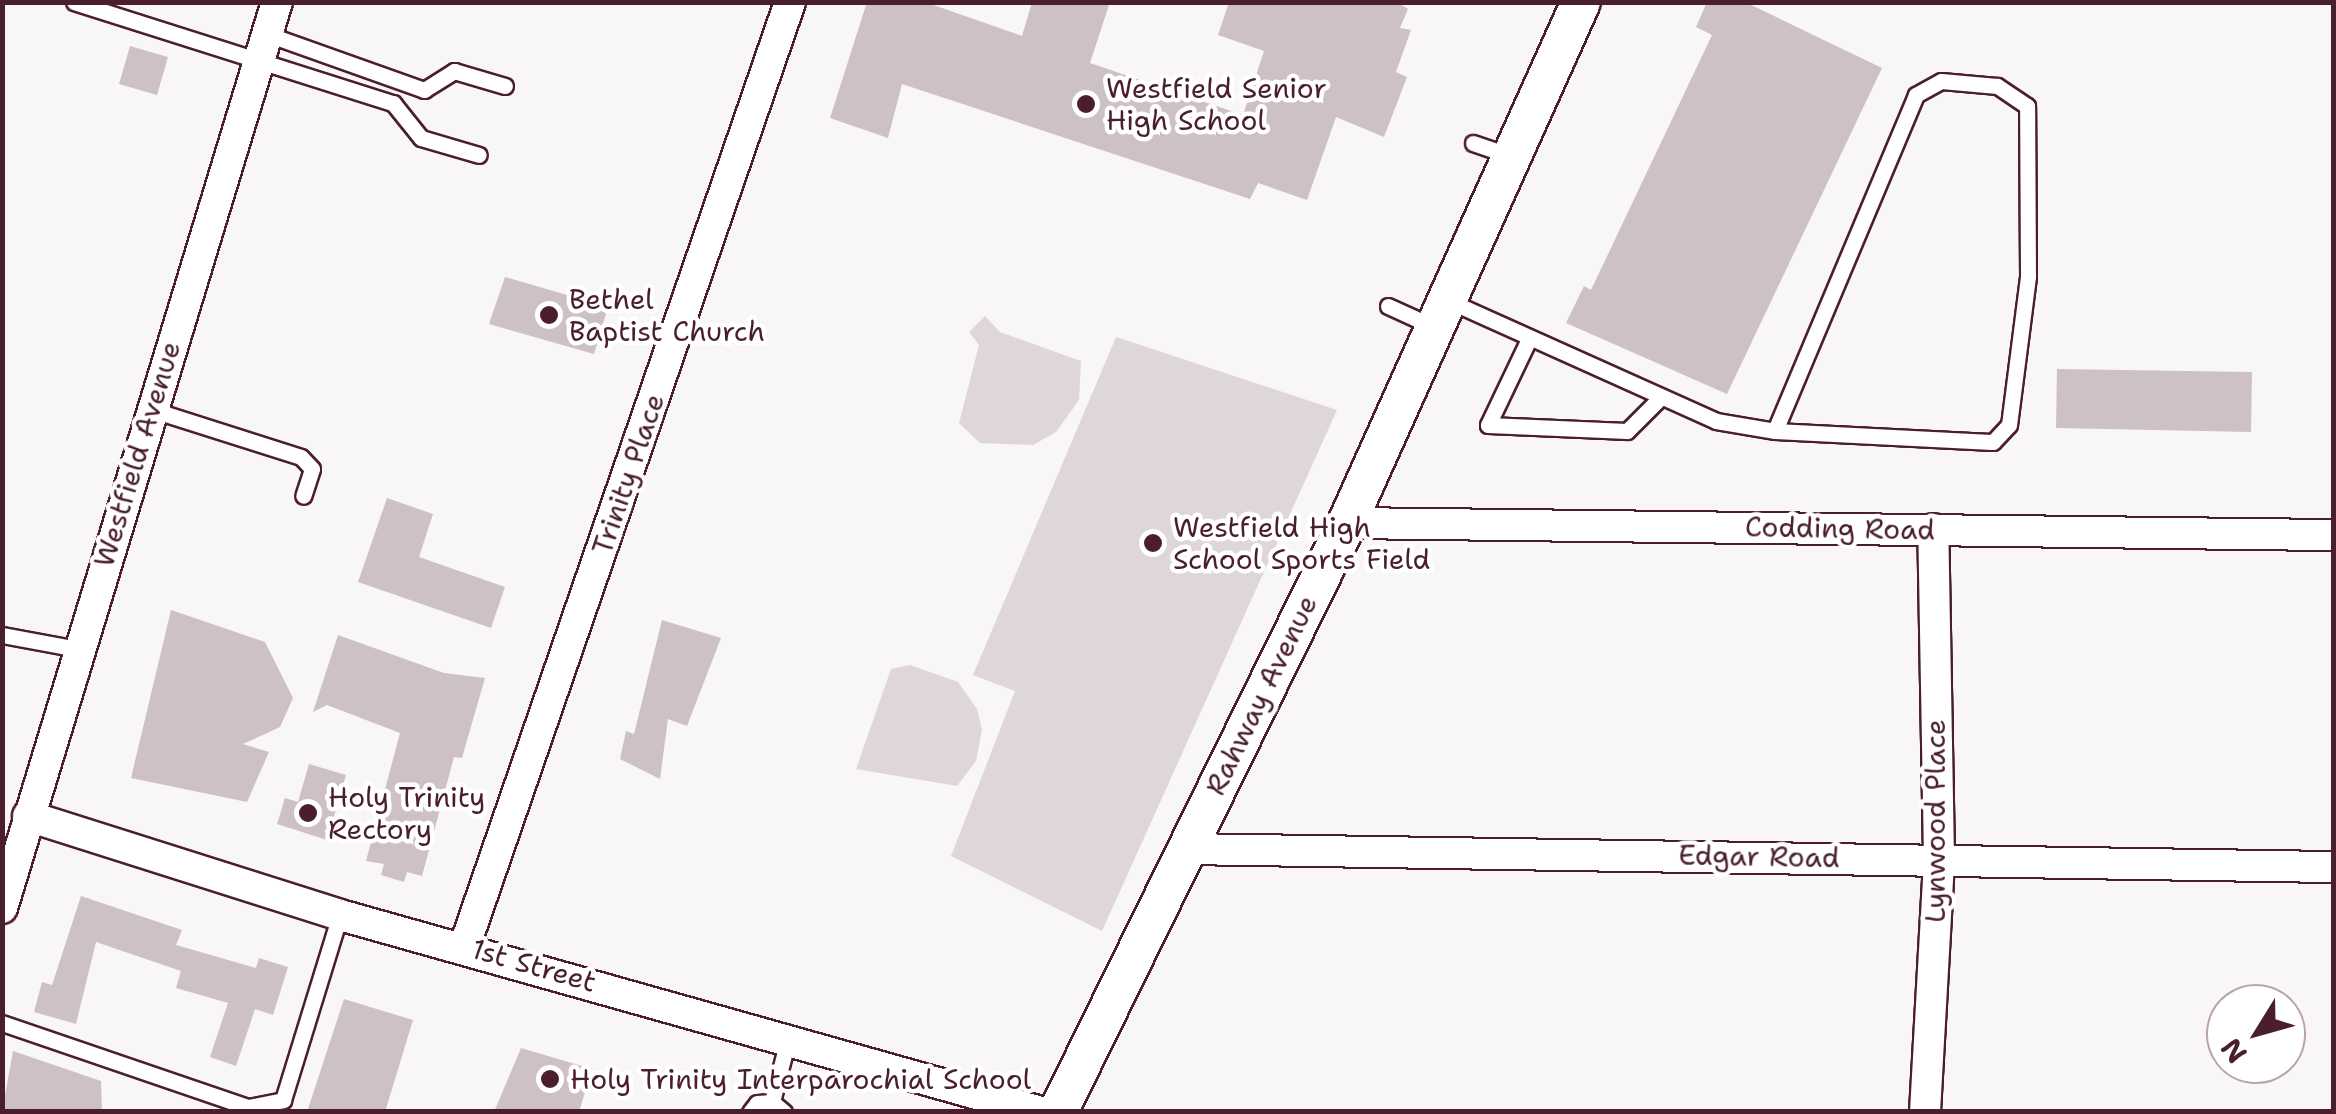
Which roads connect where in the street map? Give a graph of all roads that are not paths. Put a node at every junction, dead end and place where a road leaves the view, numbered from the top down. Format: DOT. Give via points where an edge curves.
graph roads {
  1 [pos="74,2"];
  2 [pos="277,2"];
  3 [pos="790,2"];
  4 [pos="1581,2"];
  5 [pos="262,49"];
  6 [pos="505,86"];
  7 [pos="1473,143"];
  8 [pos="480,155"];
  9 [pos="1512,156"];
  10 [pos="1388,306"];
  11 [pos="1441,314"];
  12 [pos="1528,341"];
  13 [pos="1660,398"];
  14 [pos="150,409"];
  15 [pos="1775,432"];
  16 [pos="303,496"];
  17 [pos="1347,523"];
  18 [pos="1933,529"];
  19 [pos="2334,535"];
  20 [pos="2,635"];
  21 [pos="78,649"];
  22 [pos="28,816"];
  23 [pos="1185,849"];
  24 [pos="1939,858"];
  25 [pos="2334,867"];
  26 [pos="2,908"];
  27 [pos="340,915"];
  28 [pos="464,945"];
  29 [pos="2,1023"];
  30 [pos="788,1039"];
  31 [pos="778,1107"];
  32 [pos="750,1112"];
  33 [pos="1041,1112"];
  34 [pos="1058,1112"];
  35 [pos="1925,1112"];
  1 -- 5 [label="lane"];
  2 -- 5 [label="street, Westfield Avenue"];
  3 -- 28 [label="street, Trinity Place"];
  4 -- 9 [label="street, Rahway Avenue"];
  5 -- 6 [label="lane" via="424,90 454,71"];
  5 -- 8 [label="lane" via="393,103 422,138"];
  5 -- 14 [label="street, Westfield Avenue"];
  7 -- 9 [label="lane"];
  9 -- 11 [label="street, Rahway Avenue"];
  10 -- 11 [label="lane"];
  11 -- 12 [label="lane"];
  11 -- 17 [label="street, Rahway Avenue"];
  12 -- 13 [label="lane"];
  12 -- 13 [label="lane" via="1488,424 1627,431"];
  13 -- 15 [label="lane" via="1716,421"];
  14 -- 16 [label="lane" via="301,457 312,469"];
  14 -- 21 [label="street, Westfield Avenue"];
  15 -- 15 [label="lane" via="1993,442 2009,426 2028,276 2028,106 1997,86 1941,82 1916,95"];
  17 -- 18 [label="street, Codding Road"];
  17 -- 23 [label="street, Rahway Avenue"];
  18 -- 19 [label="street, Codding Road"];
  18 -- 24 [label="street, Lynwood Place"];
  20 -- 21 [label="lane"];
  21 -- 22 [label="street, Westfield Avenue"];
  22 -- 26 [label="street, Westfield Avenue"];
  22 -- 27 [label="street, 1st Street"];
  23 -- 24 [label="street, Edgar Road"];
  23 -- 34 [label="street, Rahway Avenue"];
  24 -- 25 [label="street, Edgar Road"];
  24 -- 35 [label="street, Lynwood Place"];
  27 -- 28 [label="street, 1st Street"];
  27 -- 29 [label="lane" via="283,1100 248,1107"];
  28 -- 30 [label="street, 1st Street"];
  30 -- 31 [label="lane"];
  30 -- 33 [label="street, 1st Street"];
  31 -- 32 [label="lane" via="757,1103"];
}
